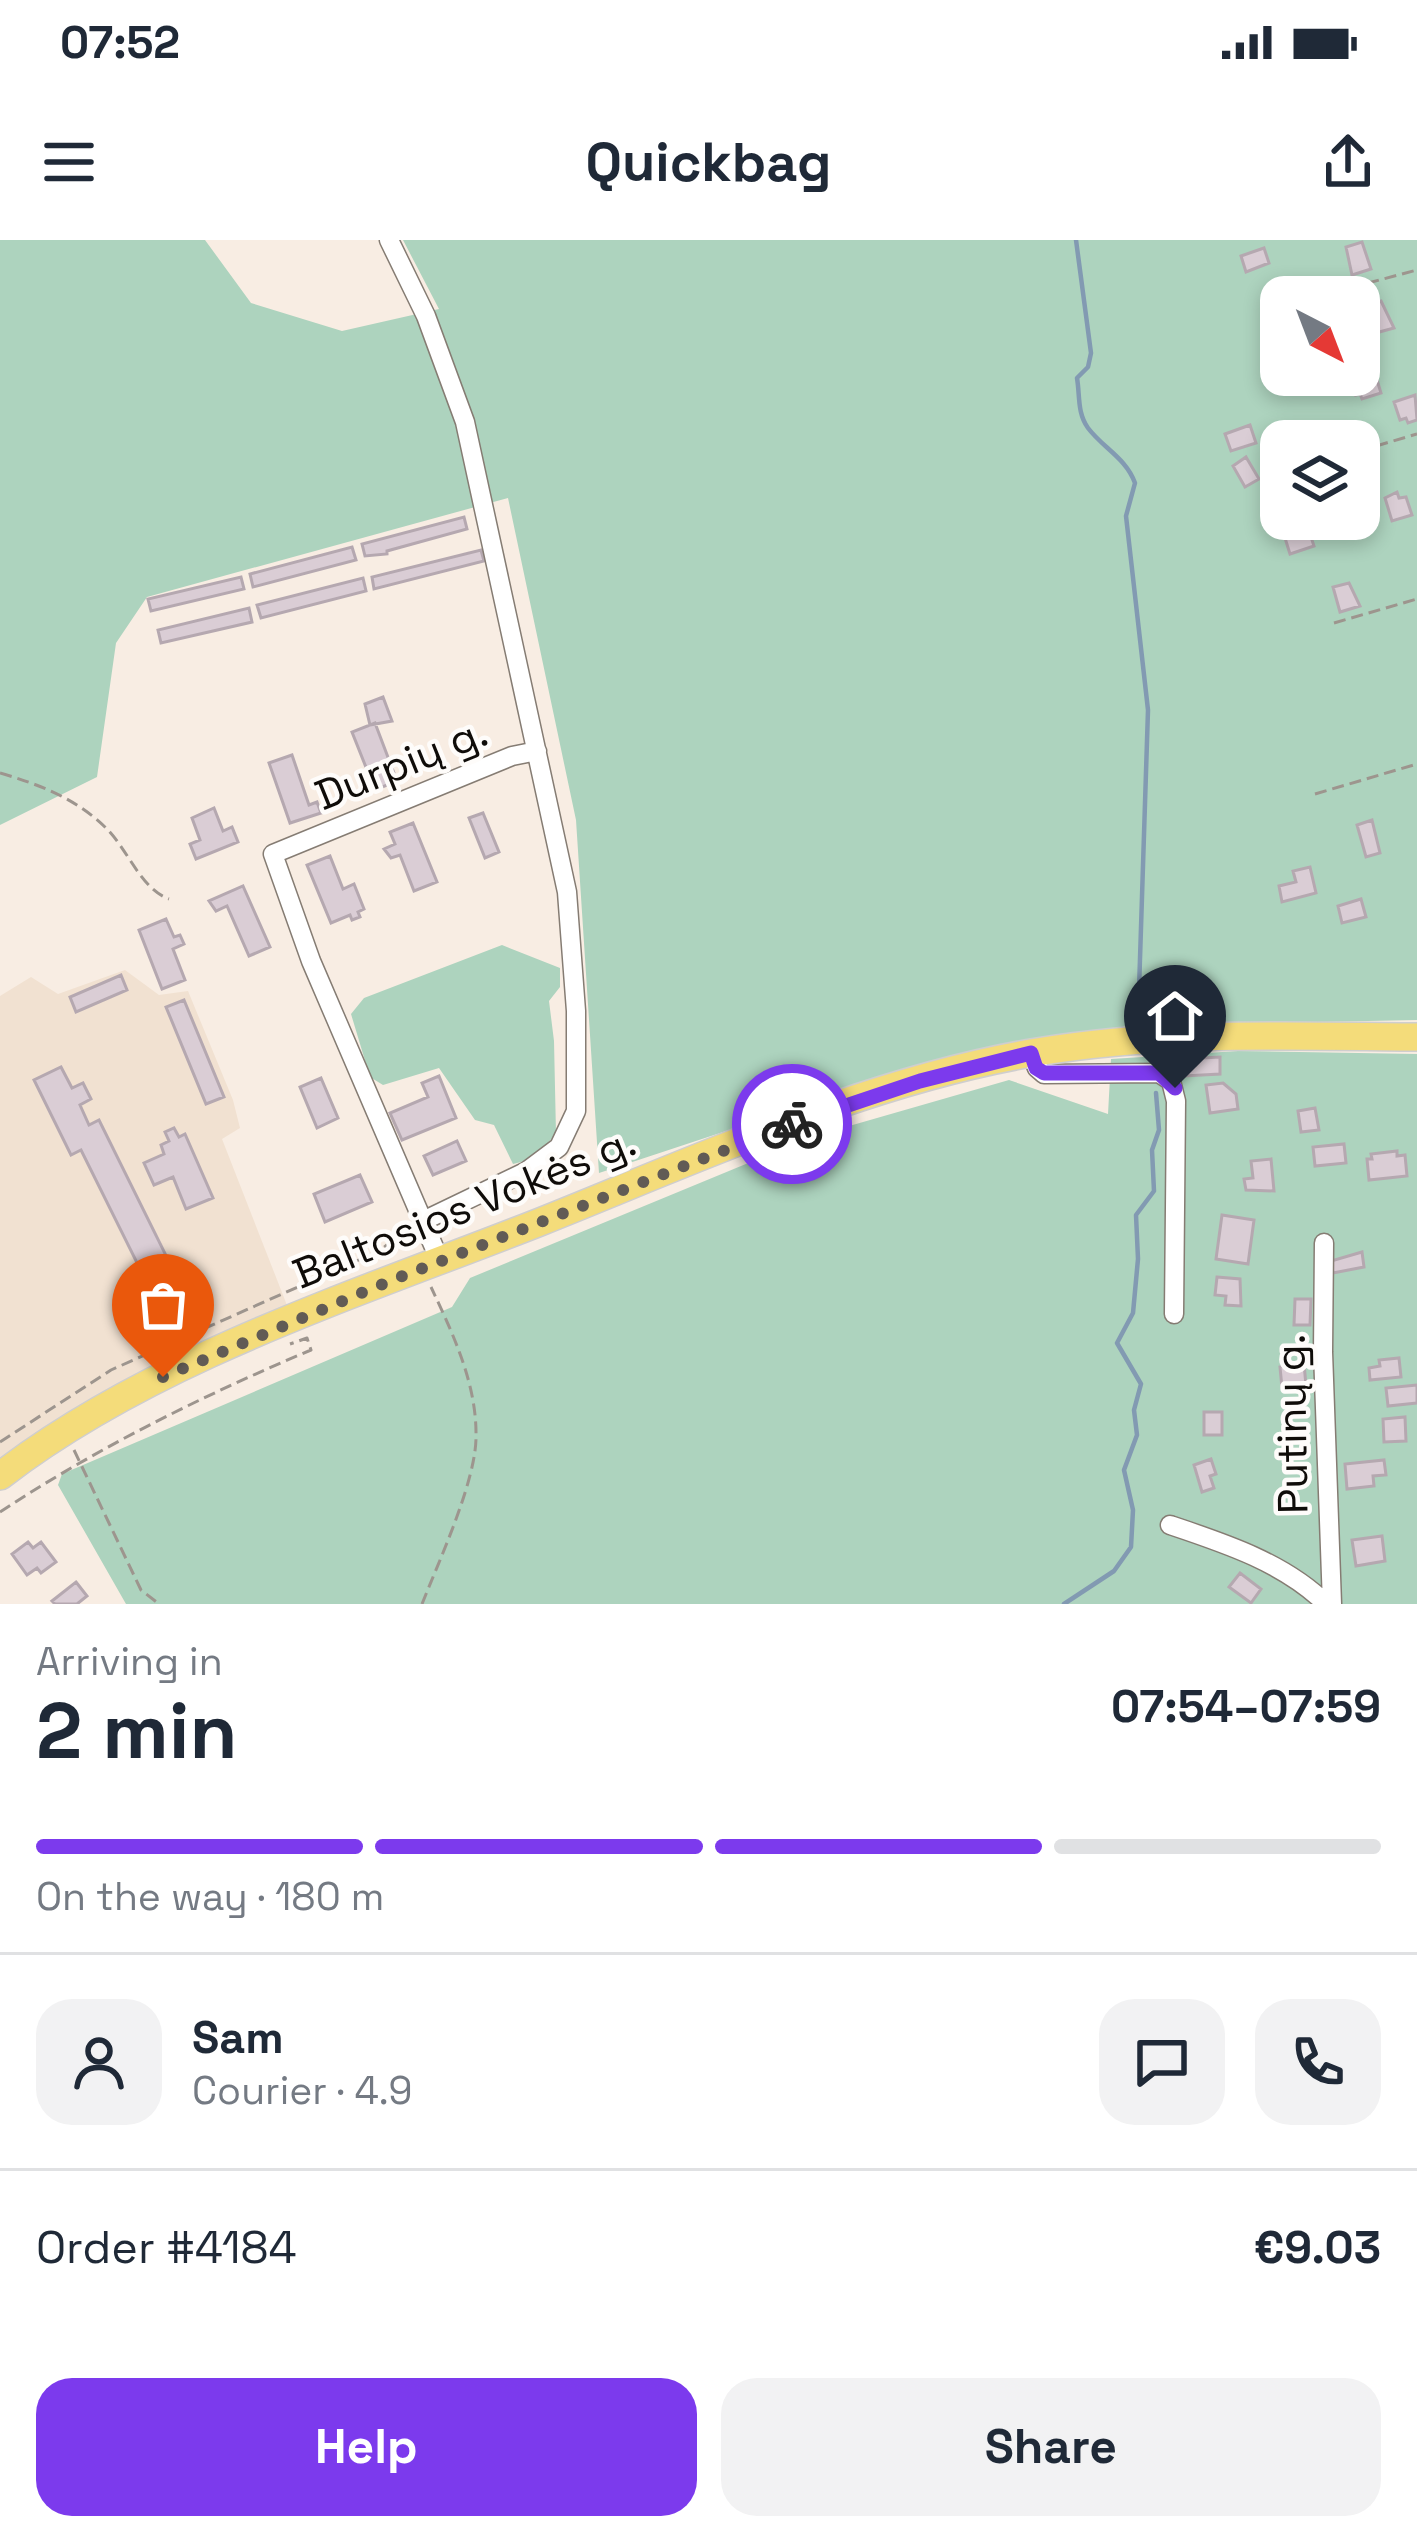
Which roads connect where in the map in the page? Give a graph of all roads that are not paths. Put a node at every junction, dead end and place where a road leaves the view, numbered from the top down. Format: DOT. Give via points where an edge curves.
graph roads {
  1 [pos="389,240"];
  2 [pos="536,751"];
  3 [pos="1417,1037"];
  4 [pos="1031,1053"];
  5 [pos="421,1217"];
  6 [pos="1324,1243"];
  7 [pos="432,1265"];
  8 [pos="1174,1315"];
  9 [pos="0,1477"];
  10 [pos="1170,1526"];
  11 [pos="1329,1604"];
  1 -- 2 [label="street, Durpių g." via="465,422"];
  2 -- 5 [label="street" via="567,892 576,1111 546,1159"];
  2 -- 5 [label="street, Durpių g." via="273,854"];
  3 -- 4 [label="main road, Baltosios Vokės g." via="1190,1036"];
  4 -- 7 [label="main road, Baltosios Vokės g." via="854,1102"];
  4 -- 8 [label="street" via="1044,1073 1159,1073 1171,1081"];
  5 -- 7 [label="street, Durpių g."];
  6 -- 11 [label="street, Putinų g."];
  7 -- 9 [label="main road, Baltosios Vokės g." via="124,1396"];
  10 -- 11 [label="street" via="1226,1544"];
}
